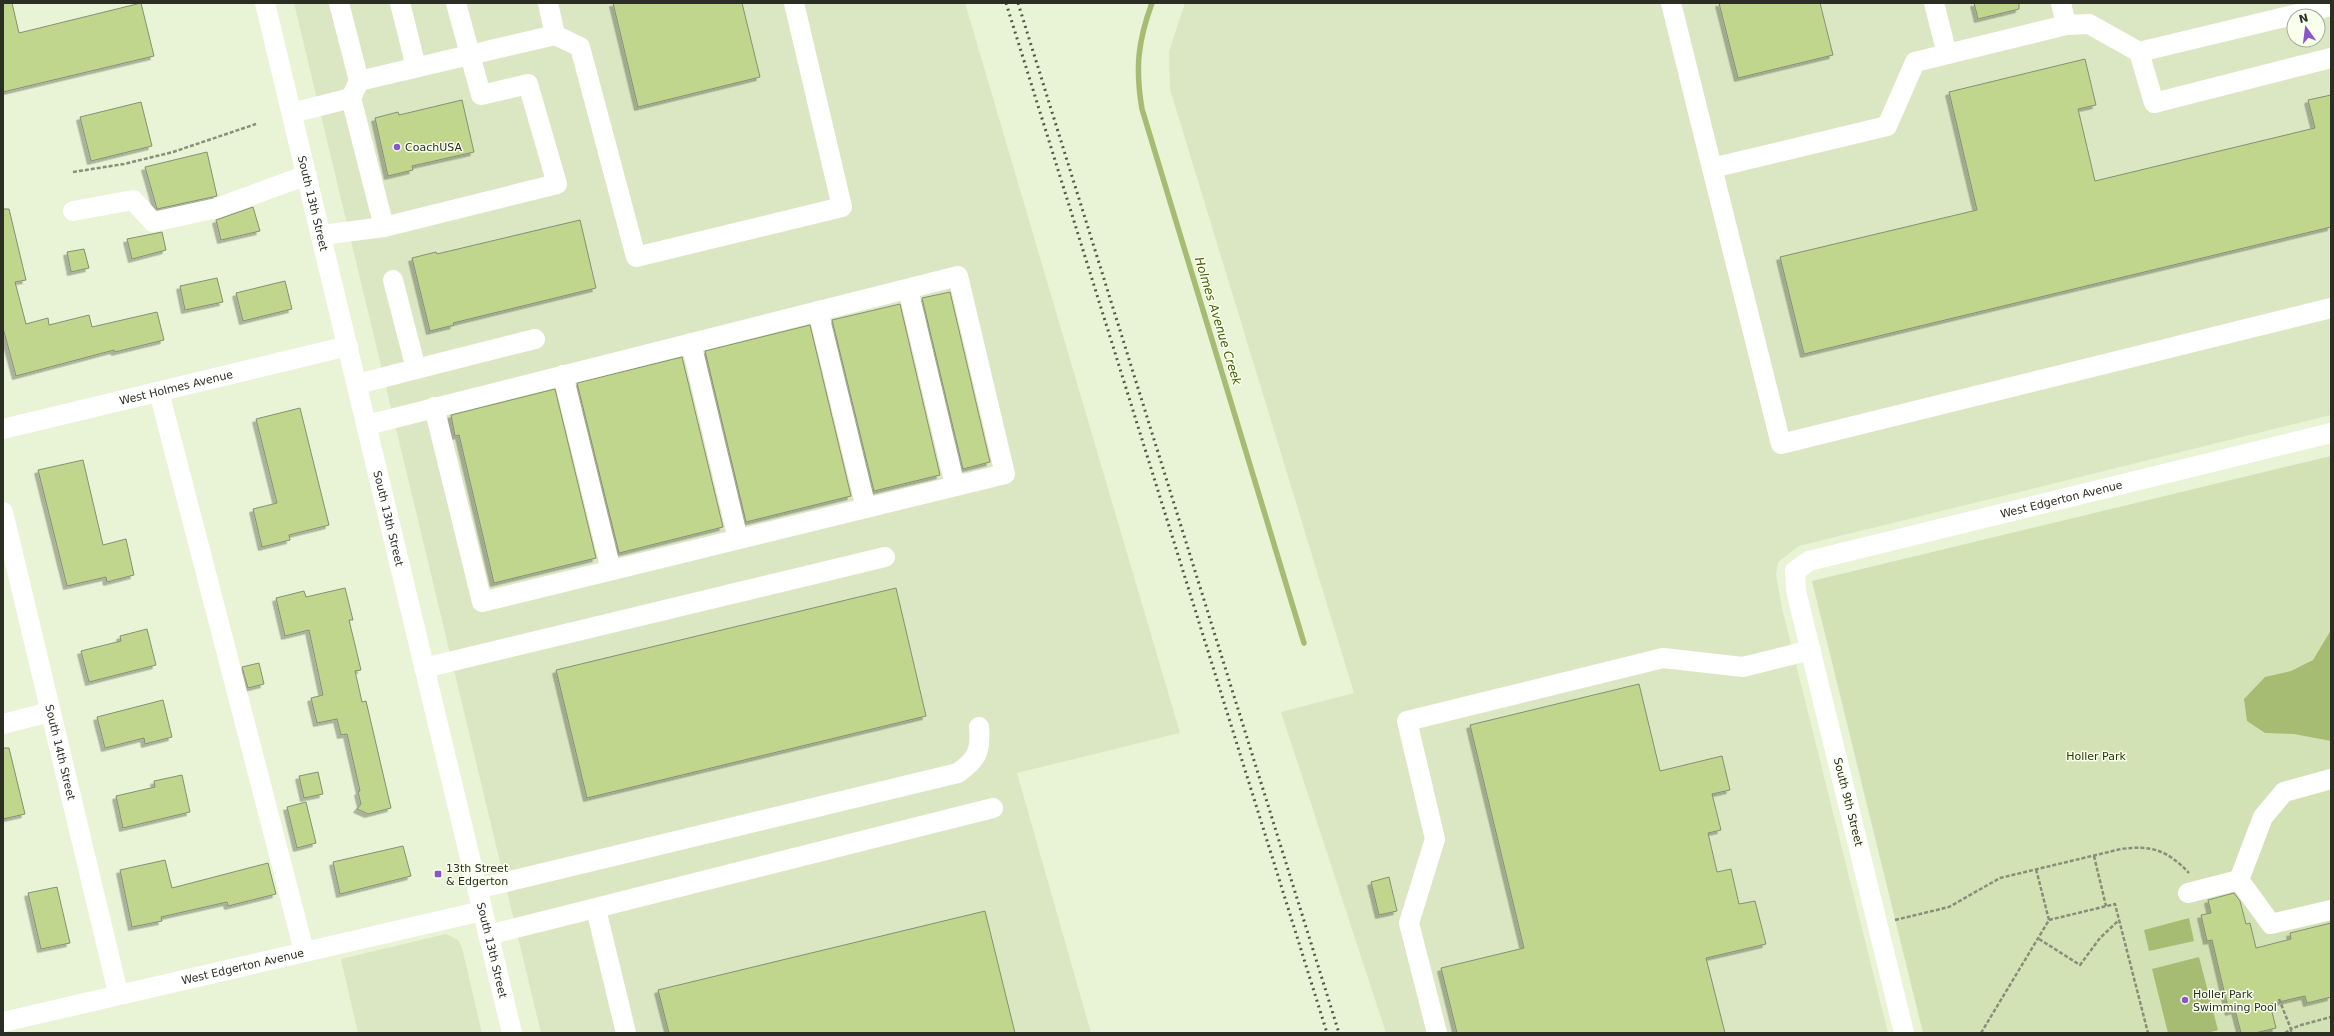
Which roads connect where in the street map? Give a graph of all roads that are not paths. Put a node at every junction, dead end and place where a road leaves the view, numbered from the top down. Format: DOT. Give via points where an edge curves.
graph roads {
  1 [pos="265,3"];
  2 [pos="339,3"];
  3 [pos="400,3"];
  4 [pos="456,3"];
  5 [pos="548,3"];
  6 [pos="794,3"];
  7 [pos="1671,3"];
  8 [pos="1934,3"];
  9 [pos="2061,3"];
  10 [pos="2331,6"];
  11 [pos="2066,24"];
  12 [pos="555,35"];
  13 [pos="2139,52"];
  14 [pos="1947,54"];
  15 [pos="470,55"];
  16 [pos="2331,58"];
  17 [pos="416,68"];
  18 [pos="355,90"];
  19 [pos="292,113"];
  20 [pos="1712,168"];
  21 [pos="307,175"];
  22 [pos="73,211"];
  23 [pos="384,227"];
  24 [pos="322,236"];
  25 [pos="393,280"];
  26 [pos="908,289"];
  27 [pos="2331,308"];
  28 [pos="818,311"];
  29 [pos="535,338"];
  30 [pos="691,343"];
  31 [pos="348,346"];
  32 [pos="416,369"];
  33 [pos="563,375"];
  34 [pos="358,384"];
  35 [pos="159,392"];
  36 [pos="434,407"];
  37 [pos="367,424"];
  38 [pos="3,429"];
  39 [pos="2331,433"];
  40 [pos="955,486"];
  41 [pos="866,508"];
  42 [pos="3,512"];
  43 [pos="738,539"];
  44 [pos="885,557"];
  45 [pos="611,570"];
  46 [pos="1795,571"];
  47 [pos="1811,650"];
  48 [pos="424,668"];
  49 [pos="50,712"];
  50 [pos="3,724"];
  51 [pos="979,727"];
  52 [pos="2331,779"];
  53 [pos="993,808"];
  54 [pos="2239,880"];
  55 [pos="477,889"];
  56 [pos="2196,890"];
  57 [pos="596,908"];
  58 [pos="2331,910"];
  59 [pos="482,911"];
  60 [pos="488,935"];
  61 [pos="304,951"];
  62 [pos="118,993"];
  63 [pos="3,1022"];
  64 [pos="512,1033"];
  65 [pos="626,1033"];
  66 [pos="1437,1033"];
  67 [pos="1904,1033"];
  1 -- 19 [label="street, South 13th Street"];
  2 -- 18 [label="street"];
  3 -- 17 [label="street"];
  4 -- 15 [label="street"];
  5 -- 12 [label="street"];
  6 -- 12 [label="street" via="842,207 636,257 580,47"];
  7 -- 20 [label="street"];
  8 -- 14 [label="street"];
  9 -- 11 [label="street"];
  10 -- 13 [label="street"];
  11 -- 13 [label="street" via="2089,24"];
  11 -- 14 [label="street"];
  12 -- 15 [label="street"];
  13 -- 16 [label="street" via="2154,103"];
  14 -- 20 [label="street" via="1915,62 1887,126"];
  15 -- 17 [label="street"];
  15 -- 23 [label="street" via="481,95 528,84 557,184"];
  17 -- 18 [label="street"];
  18 -- 19 [label="street"];
  18 -- 23 [label="street"];
  19 -- 21 [label="street, South 13th Street"];
  20 -- 27 [label="street" via="1781,444"];
  21 -- 22 [label="street" via="217,208 153,222 133,200"];
  21 -- 24 [label="street, South 13th Street"];
  23 -- 24 [label="street"];
  24 -- 31 [label="street, South 13th Street"];
  25 -- 32 [label="street"];
  26 -- 28 [label="street"];
  26 -- 40 [label="street"];
  26 -- 40 [label="street" via="958,276 1005,474"];
  28 -- 30 [label="street"];
  28 -- 41 [label="street"];
  29 -- 32 [label="street"];
  30 -- 33 [label="street"];
  30 -- 43 [label="street"];
  31 -- 34 [label="street, South 13th Street"];
  31 -- 35 [label="street, West Holmes Avenue"];
  32 -- 34 [label="street"];
  33 -- 36 [label="street"];
  33 -- 45 [label="street"];
  34 -- 37 [label="street, South 13th Street"];
  35 -- 38 [label="street, West Holmes Avenue"];
  35 -- 61 [label="street"];
  36 -- 37 [label="street"];
  36 -- 45 [label="street" via="482,602"];
  37 -- 48 [label="street, South 13th Street"];
  39 -- 46 [label="street, West Edgerton Avenue" via="1809,561"];
  40 -- 41 [label="street"];
  41 -- 43 [label="street"];
  42 -- 49 [label="street, South 14th Street"];
  43 -- 45 [label="street"];
  44 -- 48 [label="street"];
  46 -- 47 [label="street, South 9th Street" via="1796,591"];
  47 -- 66 [label="street" via="1744,667 1663,658 1407,721 1435,839 1409,923"];
  47 -- 67 [label="street, South 9th Street"];
  48 -- 55 [label="street, South 13th Street"];
  49 -- 50 [label="street"];
  49 -- 62 [label="street, South 14th Street"];
  51 -- 55 [label="street" via="980,745 973,762 958,773"];
  52 -- 54 [label="street" via="2284,792 2263,817"];
  53 -- 57 [label="street"];
  54 -- 56 [label="street"];
  54 -- 58 [label="street" via="2271,924"];
  55 -- 59 [label="street, South 13th Street"];
  57 -- 60 [label="street"];
  57 -- 65 [label="street"];
  59 -- 60 [label="street, South 13th Street"];
  59 -- 61 [label="street, West Edgerton Avenue"];
  60 -- 64 [label="street, South 13th Street"];
  61 -- 62 [label="street, West Edgerton Avenue"];
  62 -- 63 [label="street, West Edgerton Avenue"];
}
